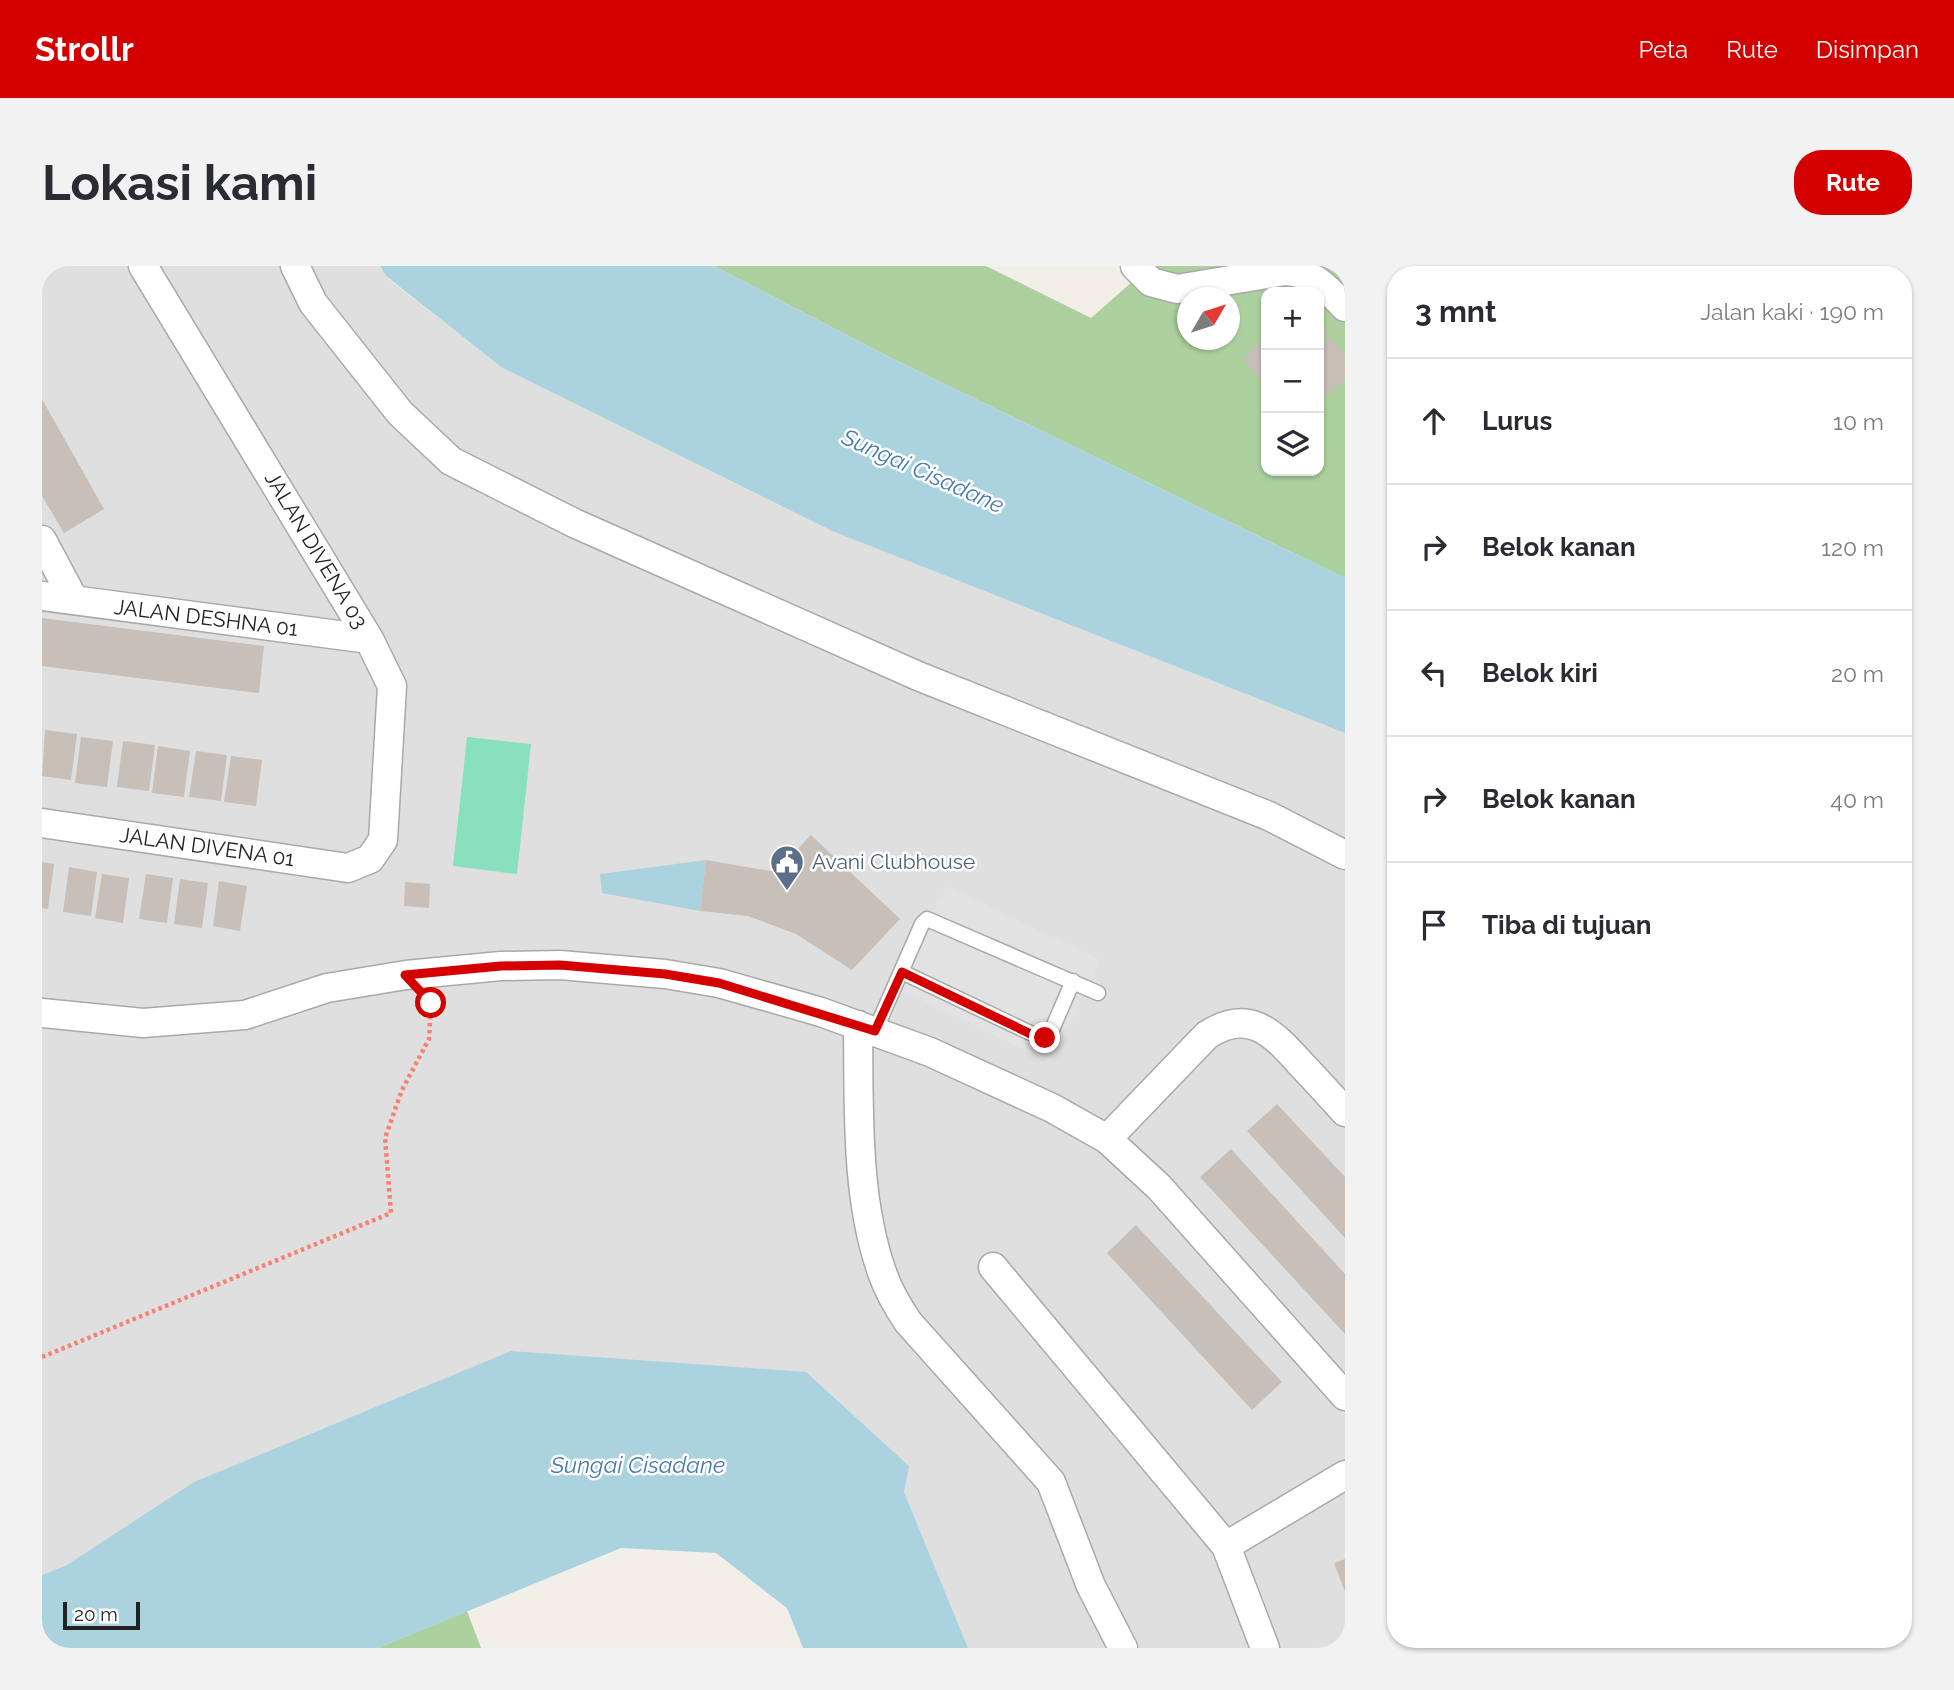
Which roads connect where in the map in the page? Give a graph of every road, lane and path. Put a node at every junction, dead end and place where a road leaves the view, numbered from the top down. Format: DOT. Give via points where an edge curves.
graph roads {
  1 [pos="143,266"];
  2 [pos="295,266"];
  3 [pos="1135,266"];
  4 [pos="1345,307"];
  5 [pos="42,540"];
  6 [pos="42,596"];
  7 [pos="74,600"];
  8 [pos="369,639"];
  9 [pos="42,823"];
  10 [pos="1345,855"];
  11 [pos="370,859"];
  12 [pos="902,972"];
  13 [pos="405,975"];
  14 [pos="1073,981"];
  15 [pos="1098,993"];
  16 [pos="42,1013"];
  17 [pos="867,1028"];
  18 [pos="1345,1112"];
  19 [pos="1107,1139"];
  20 [pos="993,1267"];
  21 [pos="42,1357"];
  22 [pos="1345,1396"];
  23 [pos="1345,1475"];
  24 [pos="1226,1546"];
  25 [pos="1123,1648"];
  26 [pos="1265,1648"];
  1 -- 8 [label="street, JALAN DIVENA 03"];
  2 -- 10 [label="street" via="313,303 384,393 451,461 574,523 905,671 1269,816"];
  3 -- 4 [label="street" via="1151,282 1177,289 1299,272 1317,279"];
  5 -- 7 [label="street"];
  6 -- 7 [label="street, JALAN DESHNA 01"];
  7 -- 8 [label="street, JALAN DESHNA 01"];
  8 -- 11 [label="street, JALAN DIVENA 03" via="392,685 383,840"];
  9 -- 11 [label="street, JALAN DIVENA 01" via="348,867"];
  12 -- 14 [label="lane" via="922,924 930,919"];
  12 -- 14 [label="lane" via="1041,1038 1050,1034"];
  12 -- 17 [label="lane"];
  13 -- 16 [label="street" via="327,988 245,1015 143,1023"];
  13 -- 17 [label="street" via="501,966 607,968 719,983"];
  13 -- 21 [label="path" via="431,1003 429,1039 402,1090 385,1138 391,1213"];
  14 -- 15 [label="lane"];
  17 -- 19 [label="street" via="1052,1108"];
  17 -- 25 [label="street" via="860,1164 882,1275 908,1322 1051,1482 1091,1586"];
  18 -- 19 [label="street" via="1277,1038 1262,1028 1235,1023 1207,1035"];
  19 -- 22 [label="street" via="1159,1187"];
  20 -- 24 [label="street"];
  23 -- 24 [label="street"];
  24 -- 26 [label="street"];
}
